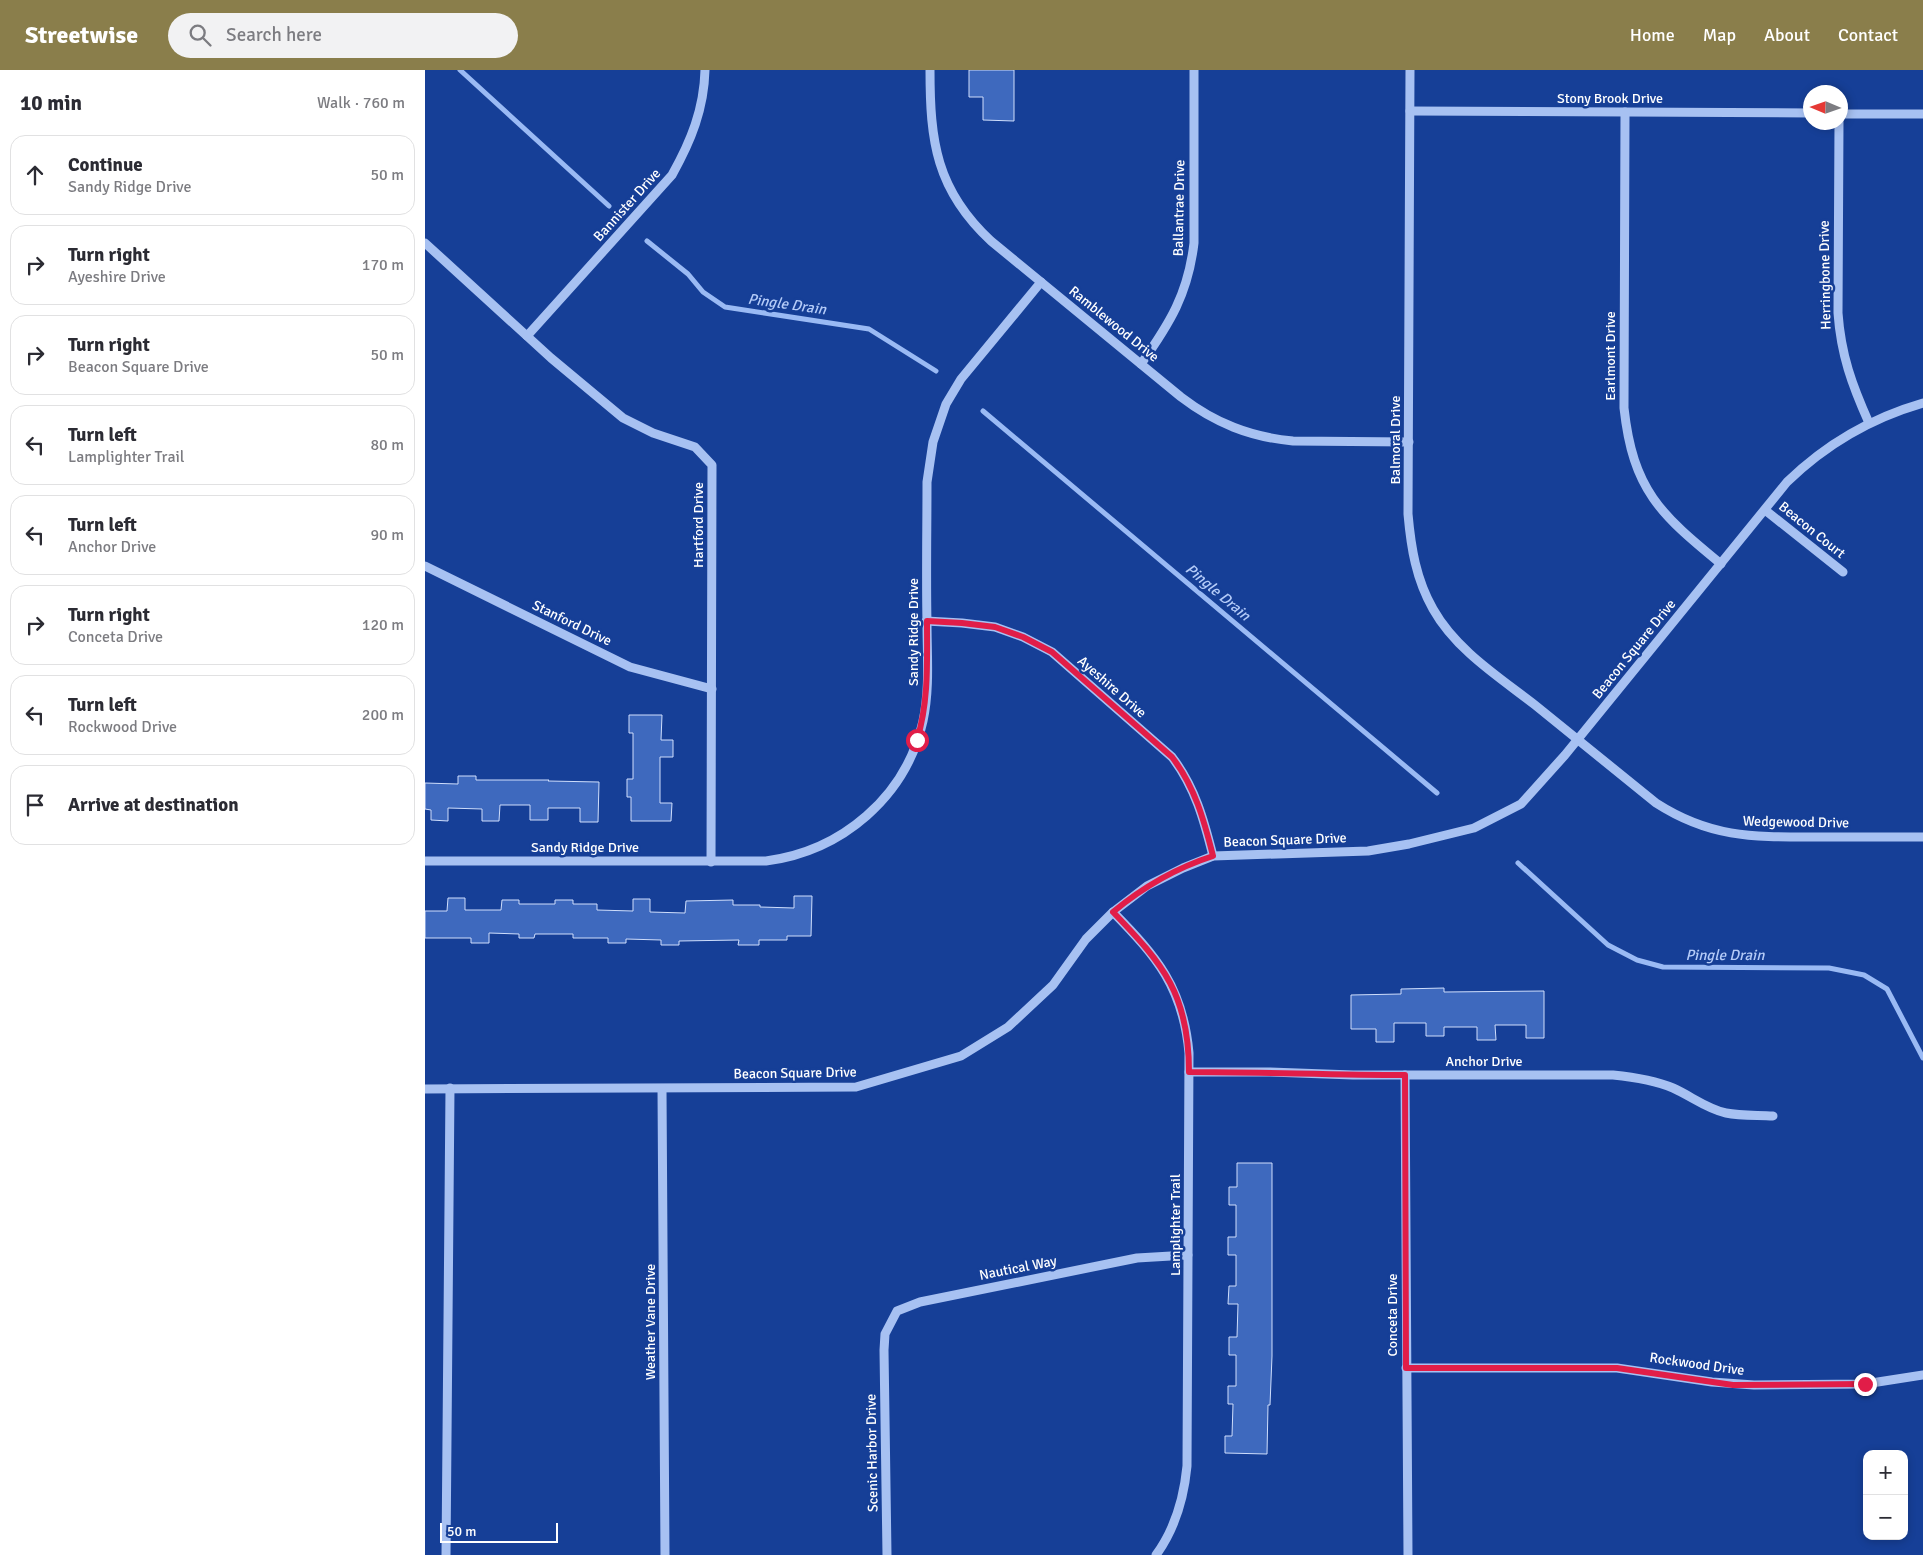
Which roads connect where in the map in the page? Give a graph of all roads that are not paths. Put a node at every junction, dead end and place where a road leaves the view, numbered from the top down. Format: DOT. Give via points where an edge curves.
graph roads {
  1 [pos="705,70"];
  2 [pos="930,70"];
  3 [pos="1194,70"];
  4 [pos="1410,70"];
  5 [pos="1410,111"];
  6 [pos="1625,112"];
  7 [pos="1803,113"];
  8 [pos="1848,114"];
  9 [pos="1923,114"];
  10 [pos="1839,130"];
  11 [pos="425,243"];
  12 [pos="1041,282"];
  13 [pos="527,336"];
  14 [pos="1141,364"];
  15 [pos="1923,403"];
  16 [pos="1869,423"];
  17 [pos="1409,442"];
  18 [pos="1765,510"];
  19 [pos="1721,564"];
  20 [pos="425,566"];
  21 [pos="1843,572"];
  22 [pos="927,621"];
  23 [pos="712,689"];
  24 [pos="1578,740"];
  25 [pos="1923,837"];
  26 [pos="1213,856"];
  27 [pos="425,861"];
  28 [pos="711,862"];
  29 [pos="1113,912"];
  30 [pos="1189,1072"];
  31 [pos="1405,1075"];
  32 [pos="450,1088"];
  33 [pos="425,1089"];
  34 [pos="662,1089"];
  35 [pos="1773,1116"];
  36 [pos="1188,1255"];
  37 [pos="884,1350"];
  38 [pos="1406,1368"];
  39 [pos="1923,1375"];
  40 [pos="446,1555"];
  41 [pos="665,1555"];
  42 [pos="887,1555"];
  43 [pos="1156,1555"];
  44 [pos="1409,1555"];
  1 -- 13 [label="street, Bannister Drive" via="700,113 687,150 672,175"];
  2 -- 12 [label="street, Ramblewood Drive" via="933,138 953,194 977,228"];
  3 -- 14 [label="street, Ballantrae Drive" via="1194,243 1191,262 1173,315"];
  4 -- 5 [label="street, Balmoral Drive"];
  5 -- 6 [label="street, Stony Brook Drive"];
  5 -- 17 [label="street, Balmoral Drive"];
  6 -- 7 [label="street, Stony Brook Drive"];
  6 -- 19 [label="street, Earlmont Drive" via="1623,400 1629,447 1643,483 1659,507 1677,527"];
  8 -- 9 [label="street"];
  10 -- 16 [label="street, Herringbone Drive" via="1839,336 1849,376"];
  11 -- 13 [label="street, Hartford Drive"];
  12 -- 14 [label="street, Ramblewood Drive"];
  12 -- 22 [label="street, Sandy Ridge Drive" via="961,379 939,422 928,476"];
  13 -- 23 [label="street, Hartford Drive" via="623,418 653,433 695,446 712,465"];
  14 -- 17 [label="street, Ramblewood Drive" via="1203,413 1258,436 1293,441"];
  15 -- 16 [label="street, Beacon Square Drive"];
  16 -- 18 [label="street, Beacon Square Drive" via="1825,448 1787,482"];
  17 -- 24 [label="street, Balmoral Drive" via="1408,514 1412,556 1433,610 1454,637 1483,664"];
  18 -- 19 [label="street, Beacon Square Drive"];
  18 -- 21 [label="street, Beacon Court"];
  19 -- 24 [label="street, Beacon Square Drive"];
  20 -- 23 [label="street, Stanford Drive" via="630,667"];
  22 -- 26 [label="street, Ayeshire Drive" via="995,627 1052,652 1172,757 1200,807"];
  22 -- 28 [label="street, Sandy Ridge Drive" via="923,721 900,777 879,805 831,841 795,855 766,861"];
  23 -- 28 [label="street, Hartford Drive"];
  24 -- 25 [label="street, Wedgewood Drive" via="1671,813 1705,828 1759,837"];
  24 -- 26 [label="street, Beacon Square Drive" via="1521,804 1474,828 1368,851"];
  26 -- 29 [label="street, Beacon Square Drive" via="1167,875"];
  27 -- 28 [label="street, Sandy Ridge Drive"];
  29 -- 30 [label="street, Lamplighter Trail" via="1147,947 1169,978 1183,1016"];
  29 -- 34 [label="street, Beacon Square Drive" via="1087,939 1053,985 1008,1027 961,1056 856,1087"];
  30 -- 31 [label="street, Anchor Drive"];
  30 -- 36 [label="street, Lamplighter Trail"];
  31 -- 35 [label="street, Anchor Drive" via="1590,1074 1628,1077 1672,1088 1725,1112"];
  31 -- 38 [label="street, Conceta Drive"];
  32 -- 33 [label="street, Beacon Square Drive"];
  32 -- 34 [label="street, Beacon Square Drive"];
  32 -- 40 [label="street"];
  34 -- 41 [label="street, Weather Vane Drive"];
  36 -- 37 [label="street, Nautical Way" via="1137,1258 920,1302 897,1311 885,1334"];
  36 -- 43 [label="street, Lamplighter Trail" via="1185,1479 1174,1522"];
  37 -- 42 [label="street, Scenic Harbor Drive"];
  38 -- 39 [label="street, Rockwood Drive" via="1617,1368 1754,1385 1865,1384"];
  38 -- 44 [label="street, Conceta Drive"];
}
